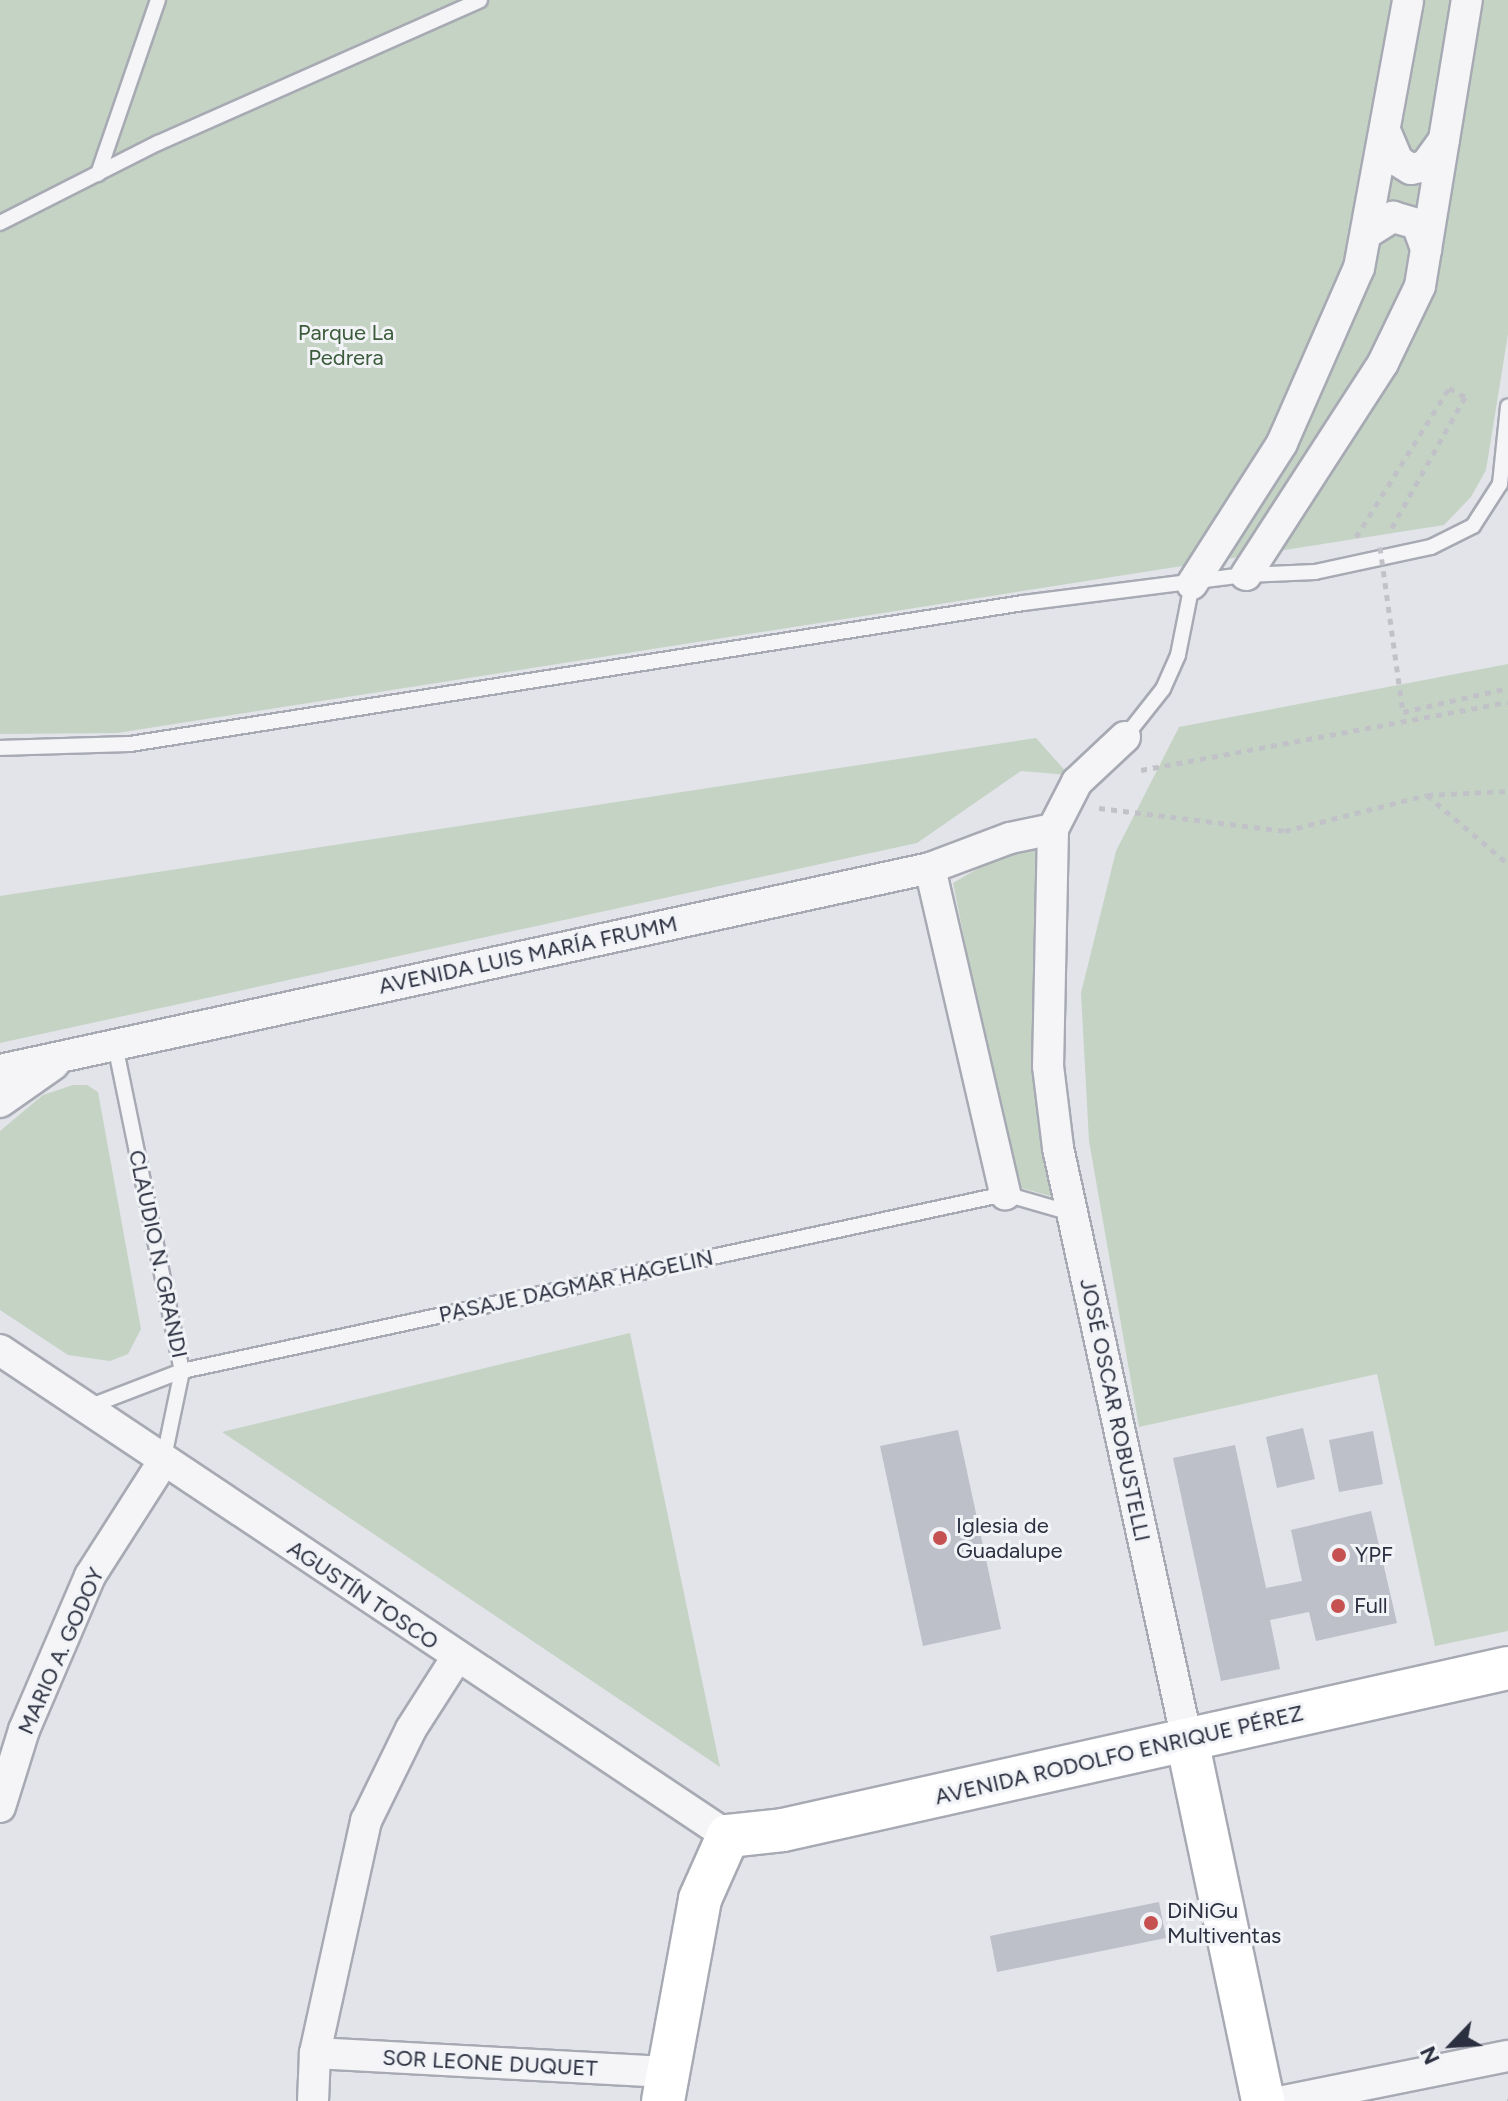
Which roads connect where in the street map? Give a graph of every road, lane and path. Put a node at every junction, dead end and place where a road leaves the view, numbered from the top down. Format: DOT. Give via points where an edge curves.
graph roads {
  1 [pos="158,0"];
  2 [pos="480,0"];
  3 [pos="1408,0"];
  4 [pos="1467,0"];
  5 [pos="1387,135"];
  6 [pos="1446,137"];
  7 [pos="98,174"];
  8 [pos="0,223"];
  9 [pos="1367,233"];
  10 [pos="1426,249"];
  11 [pos="1508,406"];
  12 [pos="1338,563"];
  13 [pos="1246,575"];
  14 [pos="1192,584"];
  15 [pos="1508,688"];
  16 [pos="1508,702"];
  17 [pos="1125,737"];
  18 [pos="0,748"];
  19 [pos="1139,771"];
  20 [pos="1508,791"];
  21 [pos="1427,795"];
  22 [pos="1059,816"];
  23 [pos="1508,864"];
  24 [pos="930,868"];
  25 [pos="115,1045"];
  26 [pos="67,1055"];
  27 [pos="0,1070"];
  28 [pos="0,1102"];
  29 [pos="1005,1194"];
  30 [pos="1072,1213"];
  31 [pos="0,1350"];
  32 [pos="182,1371"];
  33 [pos="84,1408"];
  34 [pos="163,1462"];
  35 [pos="457,1657"];
  36 [pos="1508,1668"];
  37 [pos="1187,1740"];
  38 [pos="0,1807"];
  39 [pos="728,1836"];
  40 [pos="315,2053"];
  41 [pos="1508,2056"];
  42 [pos="664,2087"];
  43 [pos="313,2101"];
  44 [pos="1263,2101"];
  45 [pos="1284,2101"];
  1 -- 7 [label="lane"];
  2 -- 7 [label="lane"];
  3 -- 5 [label="street"];
  4 -- 6 [label="street"];
  5 -- 6 [label="street" via="1398,161 1411,169 1425,166"];
  5 -- 9 [label="street"];
  6 -- 10 [label="street"];
  7 -- 8 [label="lane"];
  9 -- 10 [label="street" via="1393,217 1417,224"];
  9 -- 14 [label="street" via="1325,354 1282,443"];
  10 -- 13 [label="street" via="1420,286 1383,363"];
  11 -- 12 [label="lane" via="1500,484 1473,526 1431,547"];
  12 -- 13 [label="lane" via="1315,572"];
  12 -- 15 [label="path, bridge" via="1449,388 1465,397 1380,547 1403,712"];
  13 -- 14 [label="lane"];
  14 -- 17 [label="lane" via="1178,655 1163,689"];
  14 -- 18 [label="lane" via="865,626 145,742"];
  16 -- 19 [label="path"];
  17 -- 22 [label="street" via="1077,782"];
  20 -- 21 [label="path"];
  21 -- 22 [label="path" via="1285,831"];
  21 -- 23 [label="path"];
  22 -- 24 [label="street, AVENIDA LUIS MARÍA FRUMM"];
  22 -- 30 [label="street, JOSÉ OSCAR ROBUSTELLI" via="1048,1066"];
  24 -- 25 [label="street, AVENIDA LUIS MARÍA FRUMM"];
  24 -- 29 [label="street"];
  25 -- 26 [label="street, AVENIDA LUIS MARÍA FRUMM"];
  25 -- 32 [label="lane, CLAUDIO N. GRANDI"];
  26 -- 27 [label="street, AVENIDA LUIS MARÍA FRUMM"];
  26 -- 28 [label="street"];
  29 -- 30 [label="lane, PASAJE DAGMAR HAGELIN"];
  29 -- 32 [label="lane, PASAJE DAGMAR HAGELIN"];
  30 -- 37 [label="street, JOSÉ OSCAR ROBUSTELLI"];
  31 -- 33 [label="street, AGUSTÍN TOSCO"];
  32 -- 33 [label="lane, PASAJE DAGMAR HAGELIN"];
  32 -- 34 [label="lane, CLAUDIO N. GRANDI"];
  33 -- 34 [label="street, AGUSTÍN TOSCO"];
  34 -- 35 [label="street, AGUSTÍN TOSCO"];
  34 -- 38 [label="street, MARIO A. GODOY" via="90,1576 24,1730"];
  35 -- 39 [label="street, AGUSTÍN TOSCO"];
  35 -- 40 [label="street" via="411,1729 366,1821"];
  36 -- 37 [label="street, AVENIDA RODOLFO ENRIQUE PÉREZ"];
  37 -- 39 [label="street, AVENIDA RODOLFO ENRIQUE PÉREZ" via="783,1830"];
  37 -- 44 [label="street, JOSÉ OSCAR ROBUSTELLI"];
  39 -- 42 [label="street" via="700,1899"];
  40 -- 42 [label="street, SOR LEONE DUQUET"];
  40 -- 43 [label="street"];
  41 -- 45 [label="street"];
}
